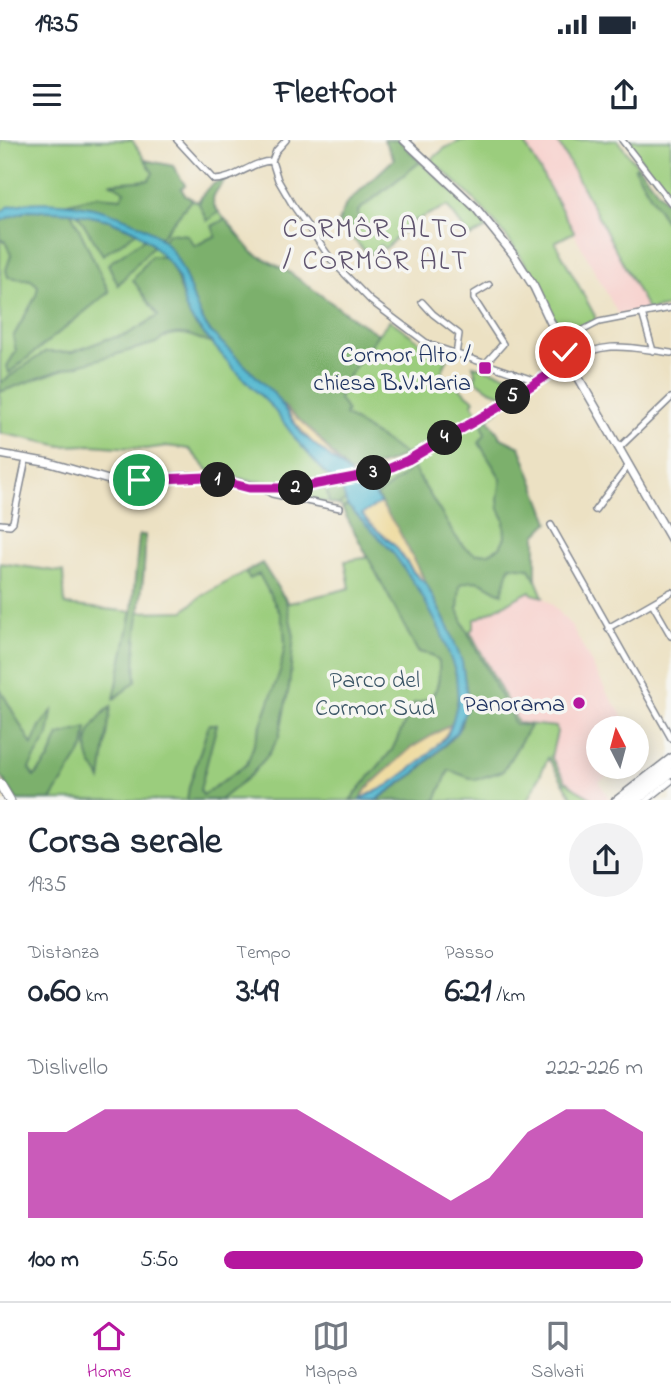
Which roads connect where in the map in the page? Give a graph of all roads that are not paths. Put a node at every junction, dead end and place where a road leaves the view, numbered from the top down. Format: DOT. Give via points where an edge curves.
graph roads {
  1 [pos="177,140"];
  2 [pos="286,140"];
  3 [pos="404,140"];
  4 [pos="622,140"];
  5 [pos="272,161"];
  6 [pos="671,203"];
  7 [pos="489,285"];
  8 [pos="422,302"];
  9 [pos="671,308"];
  10 [pos="642,313"];
  11 [pos="560,342"];
  12 [pos="653,351"];
  13 [pos="671,353"];
  14 [pos="456,355"];
  15 [pos="569,361"];
  16 [pos="485,364"];
  17 [pos="512,372"];
  18 [pos="536,381"];
  19 [pos="522,391"];
  20 [pos="671,398"];
  21 [pos="619,448"];
  22 [pos="0,454"];
  23 [pos="26,459"];
  24 [pos="629,465"];
  25 [pos="262,488"];
  26 [pos="340,508"];
  27 [pos="595,510"];
  28 [pos="671,519"];
  29 [pos="0,524"];
  30 [pos="663,525"];
  31 [pos="551,526"];
  32 [pos="671,539"];
  33 [pos="671,592"];
  34 [pos="652,603"];
  35 [pos="608,628"];
  36 [pos="671,636"];
  37 [pos="671,738"];
  38 [pos="671,757"];
  39 [pos="671,764"];
  40 [pos="671,774"];
  41 [pos="671,781"];
  42 [pos="0,784"];
  43 [pos="10,800"];
  44 [pos="614,800"];
  45 [pos="624,800"];
  46 [pos="636,800"];
  47 [pos="646,800"];
  1 -- 5 [label="street" via="214,180"];
  2 -- 5 [label="street"];
  3 -- 11 [label="street" via="500,237 534,287"];
  4 -- 6 [label="street"];
  5 -- 14 [label="street" via="292,204 333,262 362,293 428,344"];
  7 -- 16 [label="street" via="474,294 474,299 503,344"];
  8 -- 14 [label="street" via="458,334"];
  9 -- 10 [label="street"];
  10 -- 11 [label="street" via="599,321"];
  10 -- 12 [label="street"];
  11 -- 15 [label="street"];
  12 -- 13 [label="street"];
  12 -- 15 [label="street" via="604,347"];
  14 -- 16 [label="street"];
  15 -- 18 [label="street"];
  15 -- 21 [label="street"];
  16 -- 17 [label="street"];
  17 -- 18 [label="street"];
  17 -- 19 [label="street"];
  18 -- 19 [label="street"];
  19 -- 25 [label="street" via="408,460 371,474 314,486"];
  20 -- 21 [label="street"];
  21 -- 24 [label="street"];
  22 -- 23 [label="street"];
  23 -- 25 [label="street" via="112,481 206,477"];
  23 -- 29 [label="street" via="13,522"];
  24 -- 27 [label="street"];
  24 -- 30 [label="street"];
  25 -- 26 [label="street" via="272,495"];
  28 -- 30 [label="street"];
  30 -- 32 [label="street"];
  31 -- 35 [label="street"];
  33 -- 34 [label="street"];
  34 -- 35 [label="street"];
  34 -- 36 [label="street"];
  35 -- 37 [label="street"];
  38 -- 44 [label="street"];
  39 -- 45 [label="main road"];
  40 -- 46 [label="main road"];
  41 -- 47 [label="street"];
  42 -- 43 [label="highway"];
}
